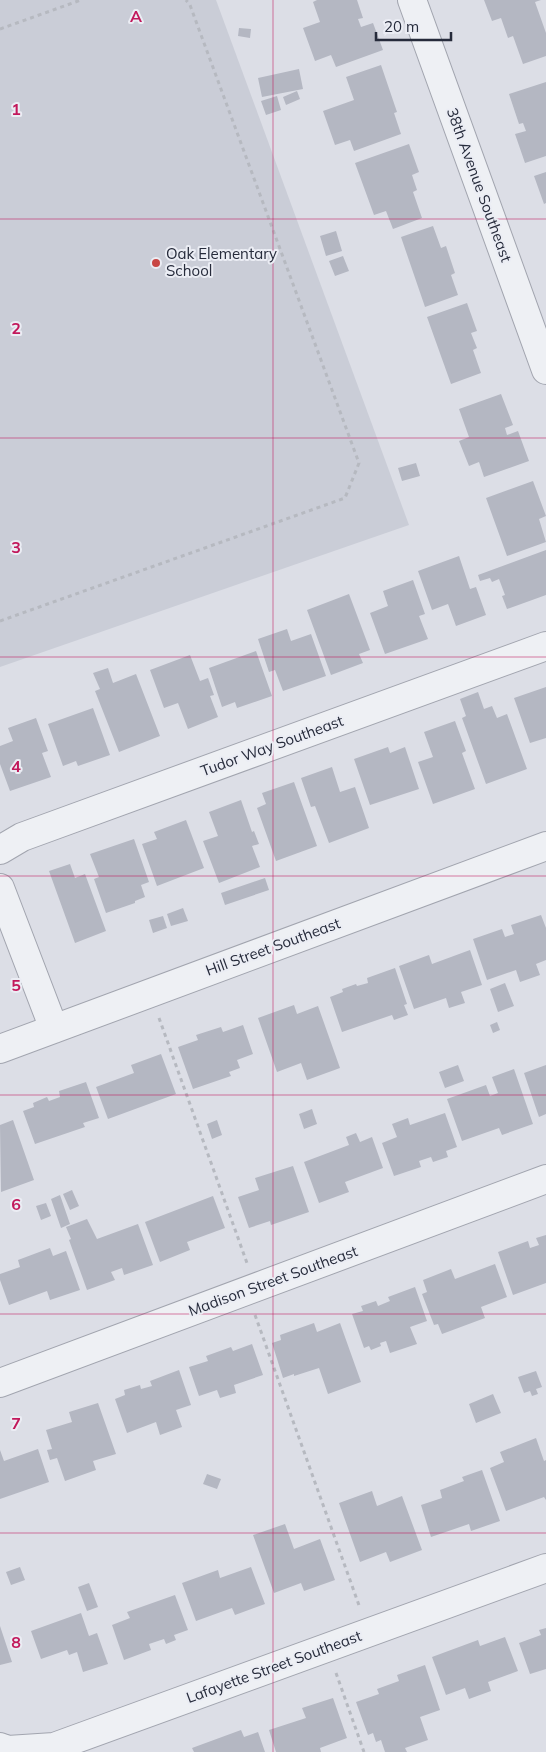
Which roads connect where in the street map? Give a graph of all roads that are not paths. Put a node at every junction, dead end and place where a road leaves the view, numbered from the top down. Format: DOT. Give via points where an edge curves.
graph roads {
  1 [pos="412,0"];
  2 [pos="546,370"];
  3 [pos="546,646"];
  4 [pos="546,846"];
  5 [pos="0,850"];
  6 [pos="0,888"];
  7 [pos="54,1028"];
  8 [pos="0,1049"];
  9 [pos="546,1179"];
  10 [pos="0,1383"];
  11 [pos="546,1568"];
  12 [pos="0,1747"];
  1 -- 2 [label="street, 38th Avenue Southeast"];
  3 -- 5 [label="street, Tudor Way Southeast" via="22,837"];
  4 -- 7 [label="street, Hill Street Southeast"];
  6 -- 7 [label="street"];
  7 -- 8 [label="street, Hill Street Southeast"];
  9 -- 10 [label="street, Madison Street Southeast"];
  11 -- 12 [label="street, Lafayette Street Southeast" via="54,1747 8,1750"];
}
